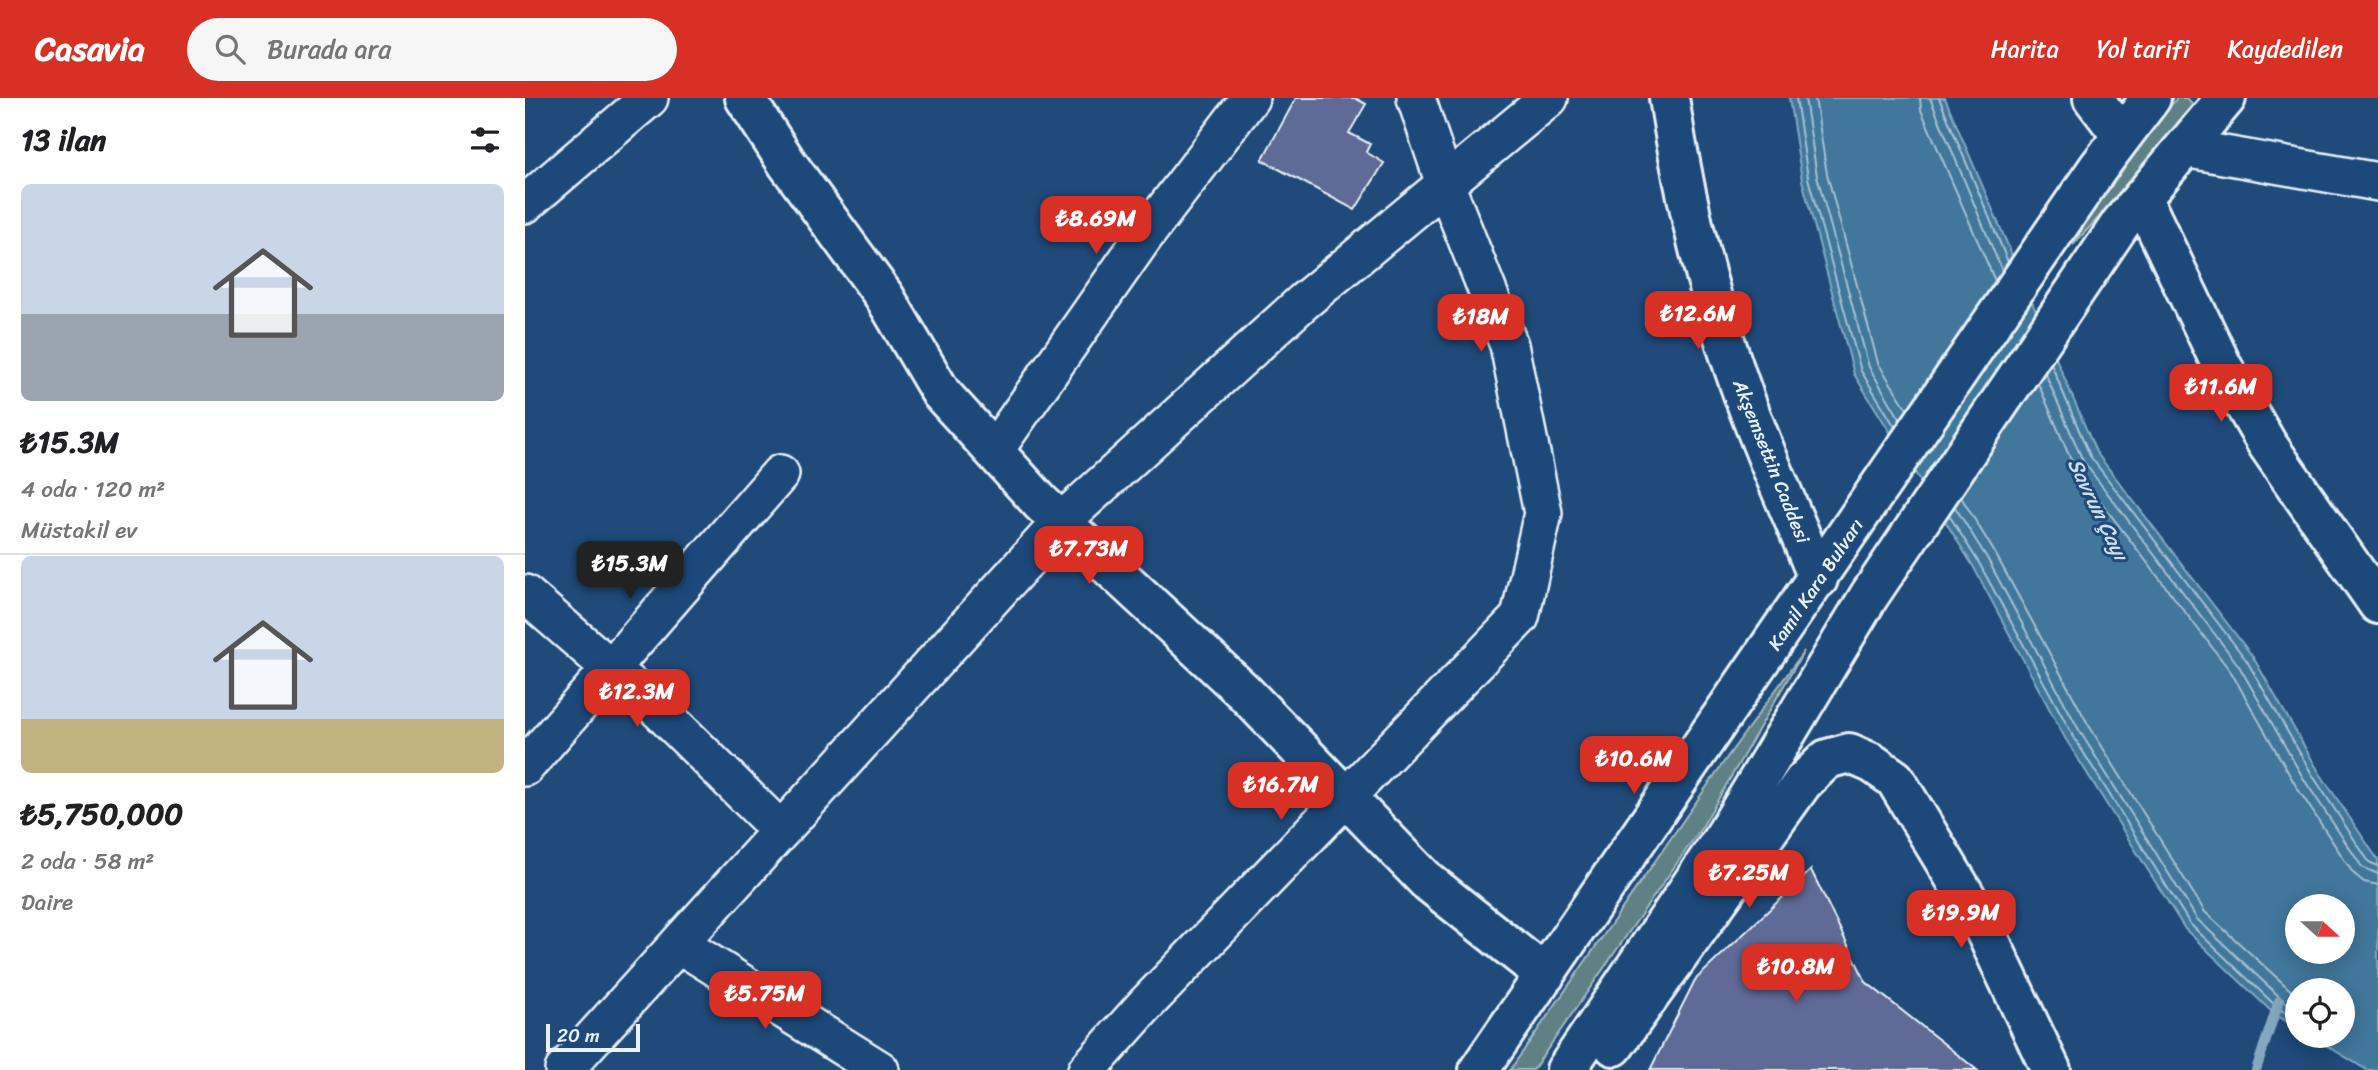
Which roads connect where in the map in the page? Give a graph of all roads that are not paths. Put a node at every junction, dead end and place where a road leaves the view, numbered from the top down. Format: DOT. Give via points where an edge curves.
graph roads {
  1 [pos="649,98"];
  2 [pos="745,98"];
  3 [pos="1250,98"];
  4 [pos="1416,98"];
  5 [pos="1549,98"];
  6 [pos="1669,98"];
  7 [pos="2093,98"];
  8 [pos="2151,98"];
  9 [pos="2226,98"];
  10 [pos="2122,136"];
  11 [pos="2184,148"];
  12 [pos="2378,182"];
  13 [pos="1445,184"];
  14 [pos="525,204"];
  15 [pos="2132,210"];
  16 [pos="994,451"];
  17 [pos="780,474"];
  18 [pos="1062,521"];
  19 [pos="1827,566"];
  20 [pos="525,594"];
  21 [pos="2378,604"];
  22 [pos="610,668"];
  23 [pos="525,767"];
  24 [pos="1345,797"];
  25 [pos="781,831"];
  26 [pos="679,944"];
  27 [pos="1545,975"];
  28 [pos="564,1070"];
  29 [pos="880,1070"];
  30 [pos="1087,1070"];
  31 [pos="1479,1070"];
  32 [pos="1566,1070"];
  33 [pos="1597,1070"];
  34 [pos="2051,1070"];
  1 -- 14 [label="street"];
  2 -- 16 [label="street" via="884,296 941,393"];
  3 -- 16 [label="street" via="1143,239"];
  4 -- 13 [label="street"];
  5 -- 13 [label="street"];
  6 -- 19 [label="street, Akşemsettin Caddesi" via="1702,258 1727,344 1765,452"];
  7 -- 10 [label="street"];
  8 -- 10 [label="street, Kamil Kara Bulvarı"];
  9 -- 11 [label="street"];
  10 -- 19 [label="street, Kamil Kara Bulvarı"];
  11 -- 12 [label="street"];
  11 -- 15 [label="street"];
  13 -- 18 [label="street" via="1303,302"];
  13 -- 24 [label="street" via="1509,345 1543,513 1520,617"];
  15 -- 21 [label="street" via="2267,444"];
  15 -- 32 [label="street" via="1869,596 1725,835"];
  16 -- 18 [label="street"];
  17 -- 22 [label="street"];
  18 -- 24 [label="street" via="1244,692"];
  18 -- 25 [label="street"];
  19 -- 27 [label="street, Kamil Kara Bulvarı"];
  20 -- 22 [label="street"];
  22 -- 23 [label="street"];
  22 -- 25 [label="street"];
  24 -- 27 [label="street" via="1427,881"];
  24 -- 30 [label="street"];
  25 -- 26 [label="street"];
  26 -- 28 [label="street"];
  26 -- 29 [label="street"];
  27 -- 31 [label="street, Kamil Kara Bulvarı"];
  33 -- 34 [label="street" via="1803,782 1827,759 1849,753 1895,779 1980,920"];
}
